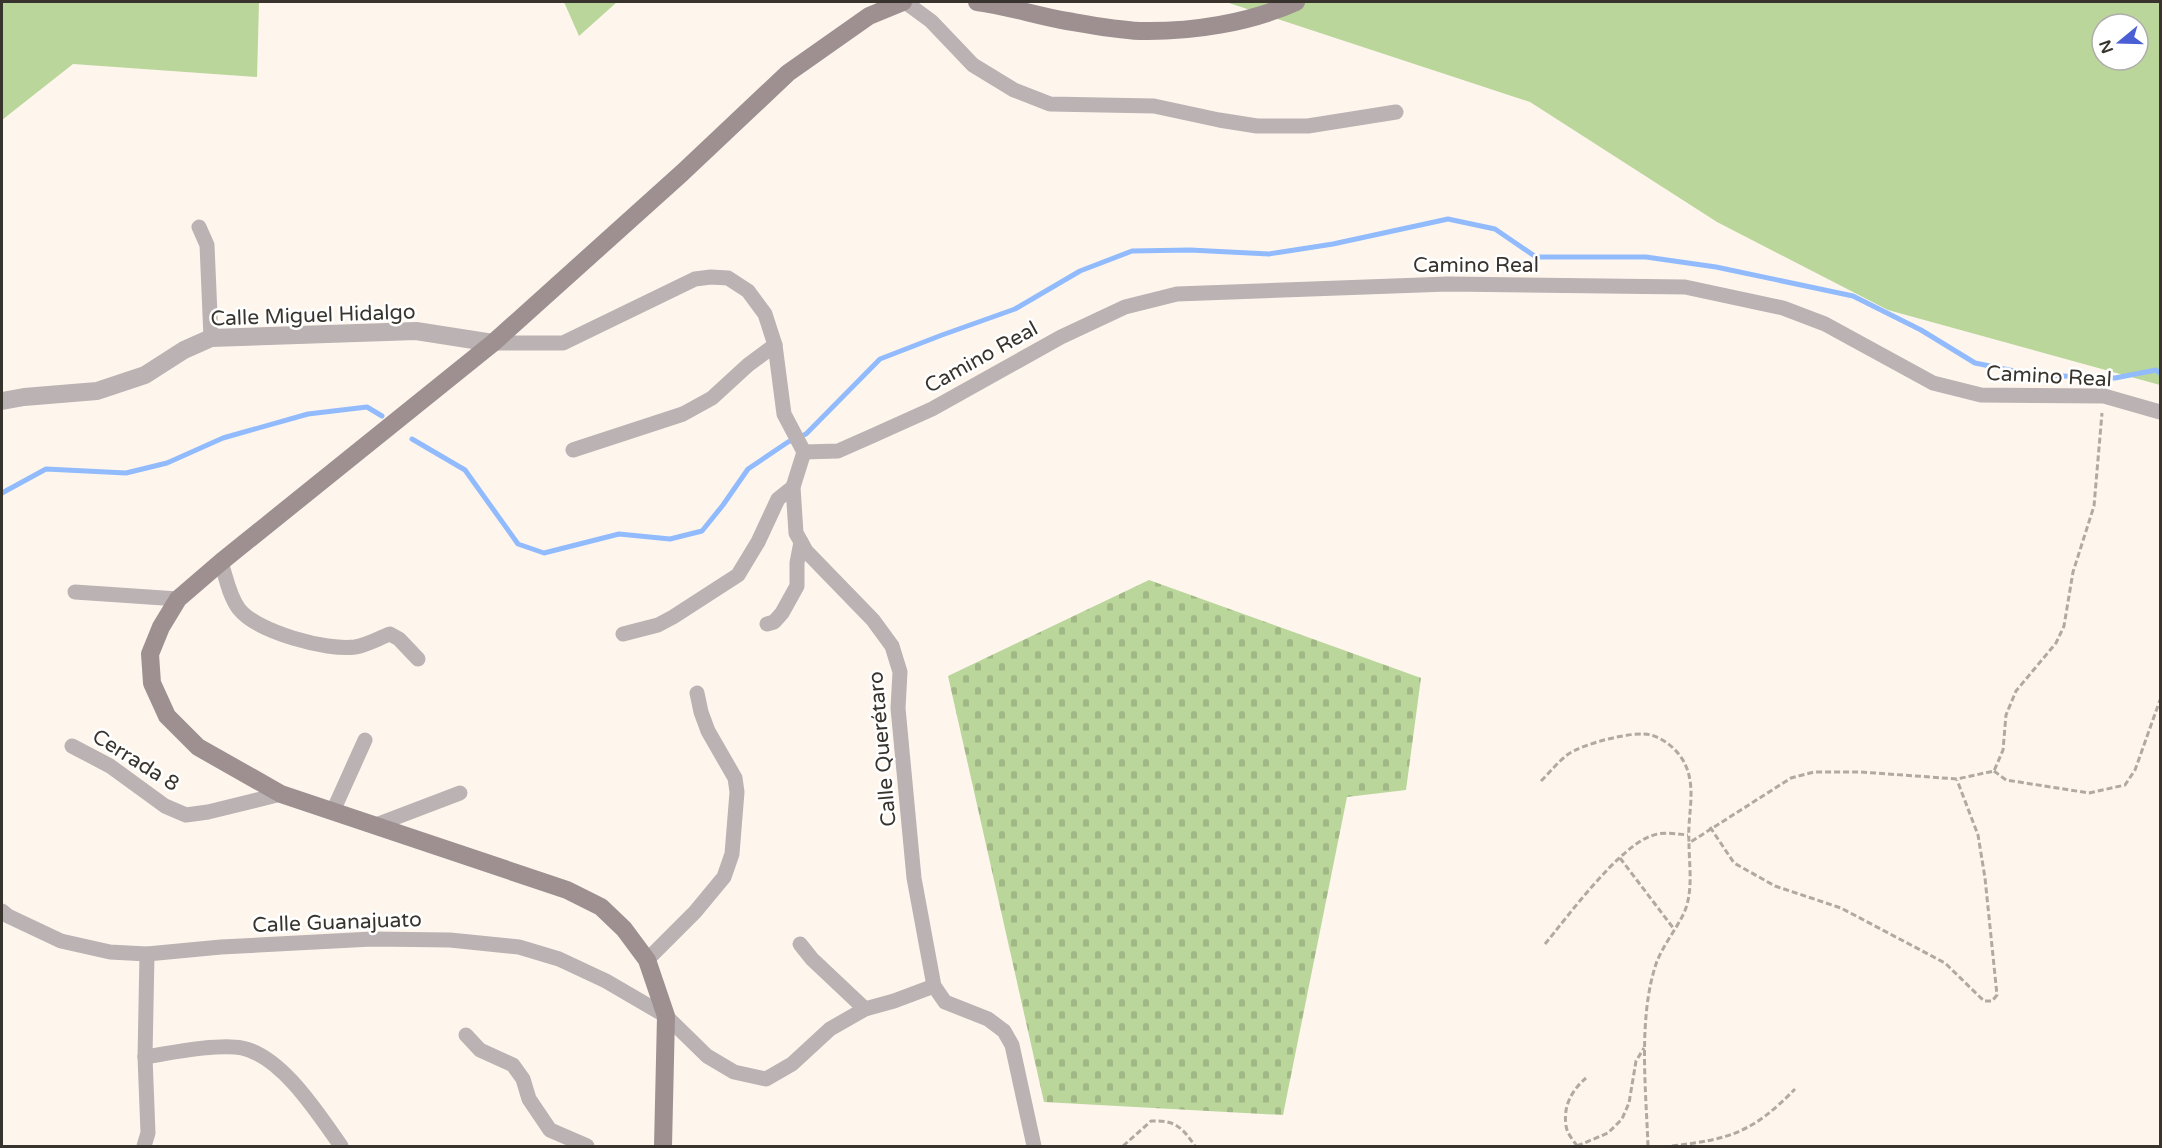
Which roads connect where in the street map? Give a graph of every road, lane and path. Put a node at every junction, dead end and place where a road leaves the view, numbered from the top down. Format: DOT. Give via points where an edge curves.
graph roads {
  1 [pos="904,2"];
  2 [pos="977,2"];
  3 [pos="1296,2"];
  4 [pos="1396,112"];
  5 [pos="199,227"];
  6 [pos="211,338"];
  7 [pos="493,343"];
  8 [pos="775,345"];
  9 [pos="2104,396"];
  10 [pos="2,401"];
  11 [pos="2160,412"];
  12 [pos="573,450"];
  13 [pos="804,452"];
  14 [pos="793,487"];
  15 [pos="801,542"];
  16 [pos="221,562"];
  17 [pos="75,592"];
  18 [pos="178,599"];
  19 [pos="767,624"];
  20 [pos="623,634"];
  21 [pos="418,659"];
  22 [pos="697,693"];
  23 [pos="2160,700"];
  24 [pos="365,740"];
  25 [pos="72,746"];
  26 [pos="1994,771"];
  27 [pos="1957,779"];
  28 [pos="1541,781"];
  29 [pos="460,793"];
  30 [pos="281,794"];
  31 [pos="333,811"];
  32 [pos="376,825"];
  33 [pos="1710,827"];
  34 [pos="1688,835"];
  35 [pos="1689,843"];
  36 [pos="1620,858"];
  37 [pos="2,911"];
  38 [pos="1674,929"];
  39 [pos="800,944"];
  40 [pos="1545,944"];
  41 [pos="147,954"];
  42 [pos="647,960"];
  43 [pos="934,986"];
  44 [pos="865,1009"];
  45 [pos="666,1016"];
  46 [pos="466,1035"];
  47 [pos="1644,1047"];
  48 [pos="145,1057"];
  49 [pos="1586,1078"];
  50 [pos="1795,1089"];
  51 [pos="1699,1145"];
  52 [pos="144,1146"];
  53 [pos="341,1146"];
  54 [pos="587,1146"];
  55 [pos="663,1146"];
  56 [pos="1034,1146"];
  57 [pos="1123,1146"];
  58 [pos="1195,1146"];
  59 [pos="1577,1146"];
  60 [pos="1648,1146"];
  61 [pos="1672,1146"];
  1 -- 4 [label="street" via="931,21 973,64 1014,90 1050,105 1154,106 1257,126 1308,126"];
  1 -- 7 [label="main road" via="869,16 788,74"];
  2 -- 3 [label="main road" via="1138,31 1248,19"];
  5 -- 6 [label="street" via="207,245"];
  6 -- 7 [label="street, Calle Miguel Hidalgo" via="416,331"];
  6 -- 10 [label="street, Calle Miguel Hidalgo" via="145,375 97,391"];
  7 -- 8 [label="street" via="563,343 695,279 711,277 728,278 748,291 765,314"];
  7 -- 16 [label="main road"];
  8 -- 12 [label="street" via="712,398 683,414"];
  8 -- 13 [label="street" via="784,414"];
  9 -- 11 [label="street, Camino Real"];
  9 -- 13 [label="street, Camino Real" via="1981,395 1933,383 1784,308 1685,287 1448,284 1177,294 1125,307 1061,337 932,408 838,451"];
  9 -- 26 [label="path" via="2094,506 2073,572 2064,626 2056,643 2016,691 2006,715 2003,750"];
  13 -- 14 [label="street, Calle Querétaro"];
  14 -- 15 [label="street, Calle Querétaro" via="796,533"];
  14 -- 20 [label="street" via="778,499 738,575 691,608 658,625"];
  15 -- 19 [label="street" via="798,586 782,613"];
  15 -- 43 [label="street, Calle Querétaro" via="873,620 892,646 900,672 898,708 914,878"];
  16 -- 18 [label="main road"];
  16 -- 21 [label="street" via="239,609 252,621 287,637 328,646 356,647 390,634"];
  17 -- 18 [label="street"];
  18 -- 30 [label="main road" via="150,654 152,683 167,716 198,747"];
  22 -- 42 [label="street" via="708,731 735,778 732,854 724,877"];
  23 -- 26 [label="path" via="2135,770 2125,785 2089,793 2006,780"];
  24 -- 31 [label="street"];
  25 -- 30 [label="street, Cerrada 8" via="110,766 165,806 186,815"];
  26 -- 27 [label="path"];
  27 -- 33 [label="path" via="1814,772 1791,778"];
  27 -- 33 [label="path" via="1978,835 1985,878 1997,995 1992,1002 1984,1001 1946,963 1840,908 1775,886 1734,863"];
  28 -- 34 [label="path" via="1569,753 1602,738 1650,734 1675,748 1685,763 1690,779"];
  29 -- 32 [label="street"];
  30 -- 31 [label="main road"];
  31 -- 32 [label="main road"];
  32 -- 42 [label="main road" via="567,890 601,907"];
  33 -- 35 [label="path"];
  34 -- 35 [label="path"];
  34 -- 36 [label="path" via="1651,836 1633,845"];
  35 -- 38 [label="path" via="1690,891 1684,913"];
  36 -- 38 [label="path"];
  36 -- 40 [label="path"];
  37 -- 41 [label="street, Calle Guanajuato" via="61,941 110,952"];
  38 -- 47 [label="path" via="1656,963"];
  39 -- 44 [label="street"];
  41 -- 45 [label="street, Calle Guanajuato" via="372,939 450,940 519,947 559,959 606,981"];
  41 -- 48 [label="street"];
  42 -- 45 [label="main road"];
  43 -- 44 [label="street"];
  43 -- 56 [label="street" via="945,1002 988,1019 1004,1031 1012,1045"];
  44 -- 45 [label="street" via="830,1029 792,1064 766,1079 734,1072 706,1056"];
  45 -- 55 [label="main road"];
  46 -- 54 [label="street" via="480,1050 513,1065 550,1130"];
  47 -- 59 [label="path" via="1636,1061 1629,1103 1622,1119 1608,1133"];
  47 -- 60 [label="path"];
  48 -- 52 [label="street" via="148,1133"];
  48 -- 53 [label="street" via="223,1047 250,1051 266,1059 304,1093"];
  49 -- 59 [label="path" via="1574,1089 1567,1104 1566,1126"];
  50 -- 51 [label="path" via="1773,1112 1744,1131"];
  51 -- 61 [label="path"];
  57 -- 58 [label="path" via="1151,1121 1167,1120 1178,1126"];
}
